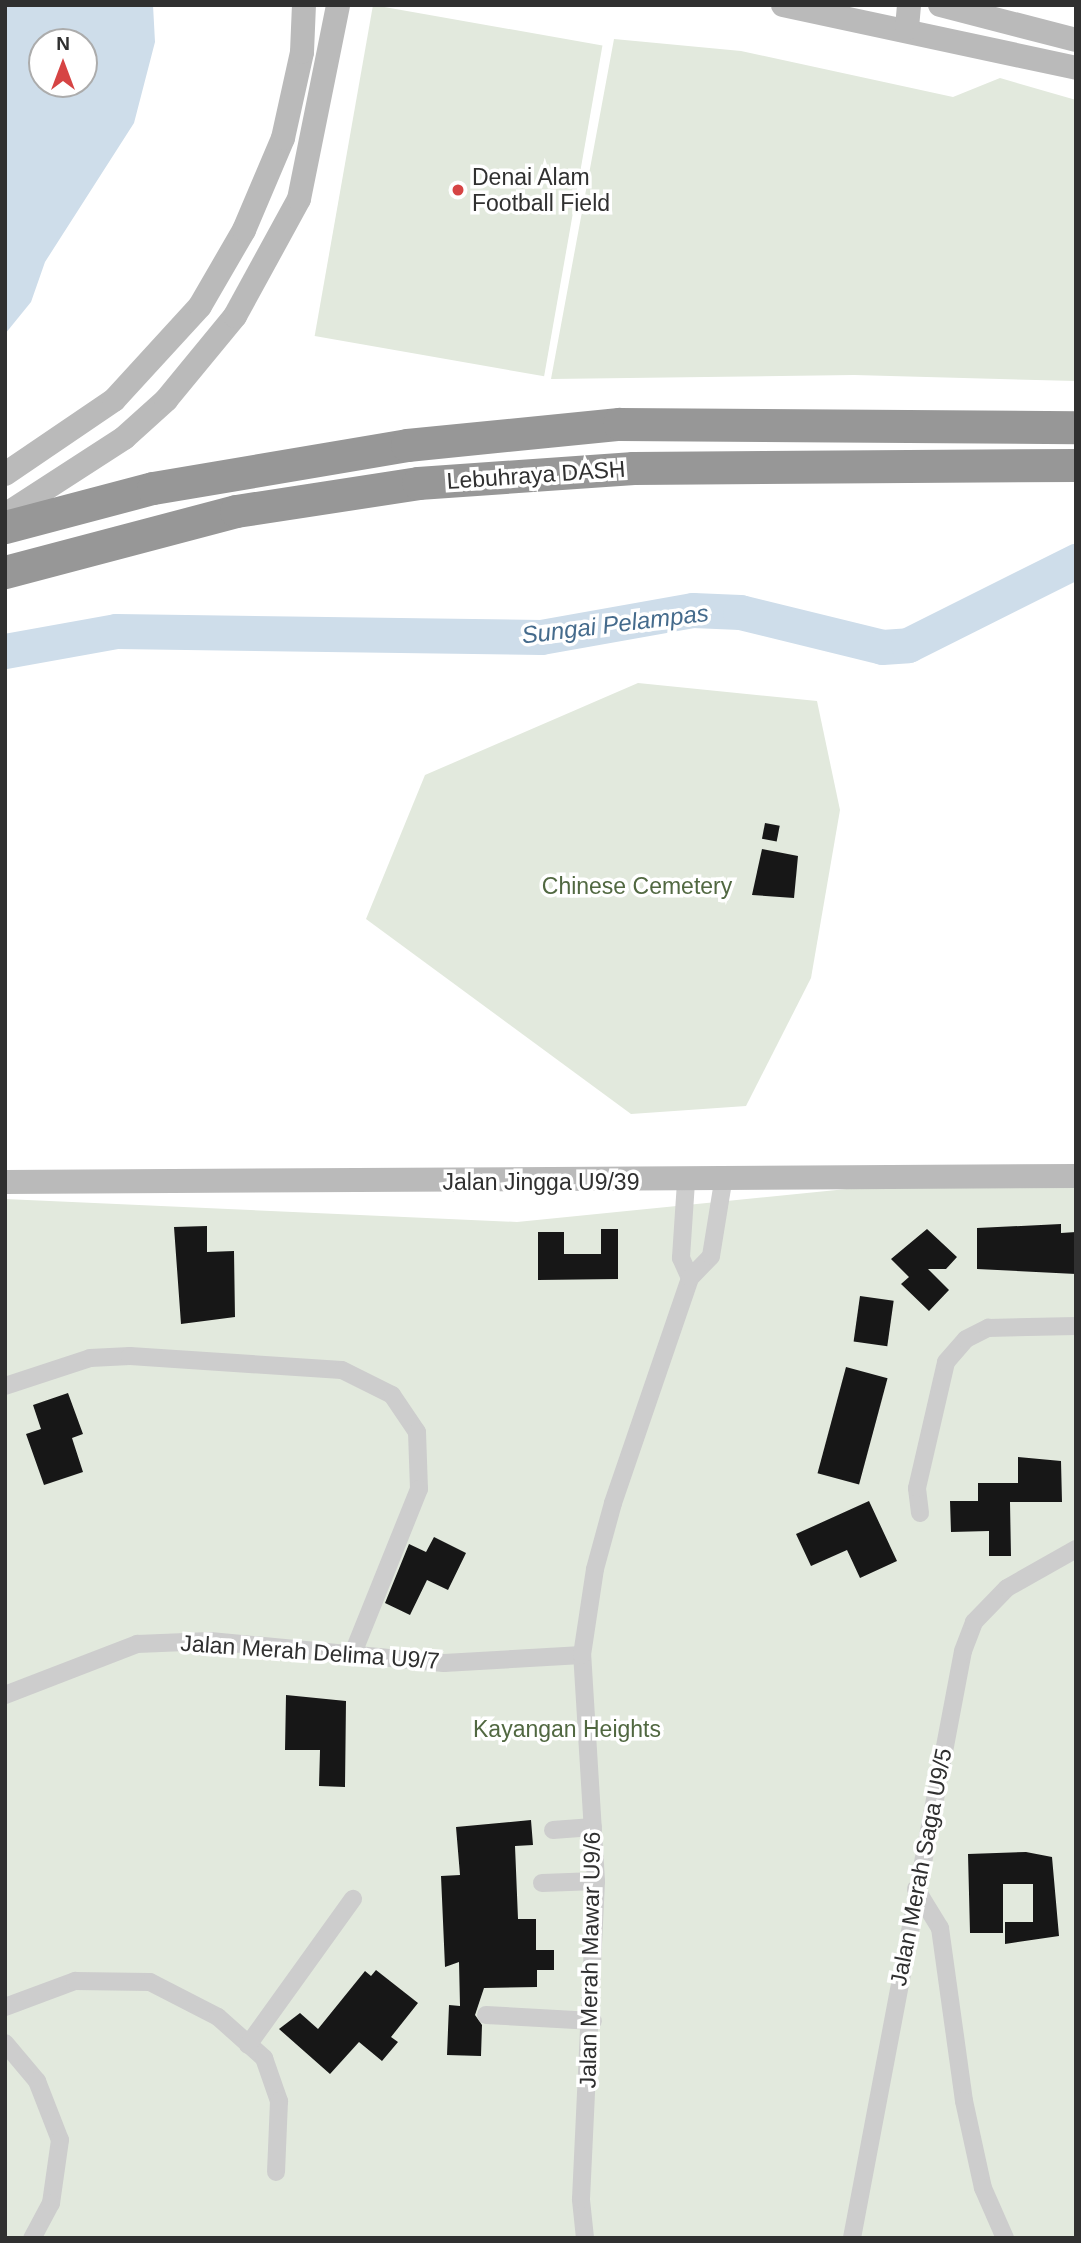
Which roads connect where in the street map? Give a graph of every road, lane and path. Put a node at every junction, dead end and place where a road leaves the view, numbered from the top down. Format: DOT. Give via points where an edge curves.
graph roads {
  1 [pos="304,5"];
  2 [pos="338,5"];
  3 [pos="783,5"];
  4 [pos="953,7"];
  5 [pos="908,17"];
  6 [pos="1076,40"];
  7 [pos="1076,68"];
  8 [pos="1076,427"];
  9 [pos="1076,465"];
  10 [pos="5,474"];
  11 [pos="5,515"];
  12 [pos="5,527"];
  13 [pos="5,572"];
  14 [pos="1076,1176"];
  15 [pos="5,1182"];
  16 [pos="685,1182"];
  17 [pos="723,1182"];
  18 [pos="690,1278"];
  19 [pos="1076,1326"];
  20 [pos="5,1386"];
  21 [pos="920,1513"];
  22 [pos="1076,1549"];
  23 [pos="353,1654"];
  24 [pos="582,1655"];
  25 [pos="5,1695"];
  26 [pos="593,1827"];
  27 [pos="554,1830"];
  28 [pos="596,1881"];
  29 [pos="542,1883"];
  30 [pos="916,1889"];
  31 [pos="353,1899"];
  32 [pos="5,2007"];
  33 [pos="486,2015"];
  34 [pos="593,2021"];
  35 [pos="5,2043"];
  36 [pos="248,2045"];
  37 [pos="276,2172"];
  38 [pos="32,2238"];
  39 [pos="585,2238"];
  40 [pos="852,2238"];
  41 [pos="1005,2238"];
  1 -- 10 [label="street" via="302,52 283,138 244,230 200,306 114,400"];
  2 -- 11 [label="street" via="299,199 235,316 166,400 124,439"];
  3 -- 5 [label="street"];
  4 -- 6 [label="street"];
  5 -- 7 [label="street"];
  8 -- 12 [label="highway, Lebuhraya DASH" via="619,424 407,445 166,485"];
  9 -- 13 [label="highway, Lebuhraya DASH" via="633,468 418,483 236,511"];
  14 -- 17 [label="street, Jalan Jingga U9/39"];
  15 -- 16 [label="street, Jalan Jingga U9/39"];
  16 -- 17 [label="street, Jalan Jingga U9/39"];
  16 -- 18 [label="street" via="681,1258"];
  17 -- 18 [label="street" via="711,1256"];
  18 -- 24 [label="street, Jalan Merah Mawar U9/6" via="613,1503"];
  19 -- 21 [label="street" via="988,1328 966,1339 946,1362 917,1488"];
  20 -- 23 [label="street" via="90,1358 130,1356 342,1370 391,1395 417,1432 419,1489"];
  22 -- 30 [label="street, Jalan Merah Saga U9/5" via="1007,1588 974,1622"];
  23 -- 24 [label="street, Jalan Merah Delima U9/7" via="444,1663"];
  23 -- 25 [label="street, Jalan Merah Delima U9/7" via="210,1641 137,1644"];
  24 -- 26 [label="street, Jalan Merah Mawar U9/6"];
  26 -- 27 [label="street"];
  26 -- 28 [label="street, Jalan Merah Mawar U9/6"];
  28 -- 29 [label="street"];
  28 -- 34 [label="street, Jalan Merah Mawar U9/6"];
  30 -- 40 [label="street, Jalan Merah Saga U9/5"];
  30 -- 41 [label="street" via="940,1928 964,2101 983,2188"];
  31 -- 36 [label="street"];
  32 -- 36 [label="street" via="75,1981 149,1982 218,2017"];
  33 -- 34 [label="street"];
  34 -- 39 [label="street, Jalan Merah Mawar U9/6" via="581,2199"];
  35 -- 38 [label="street" via="37,2081 60,2140 51,2203"];
  36 -- 37 [label="street" via="264,2059 279,2101"];
}
